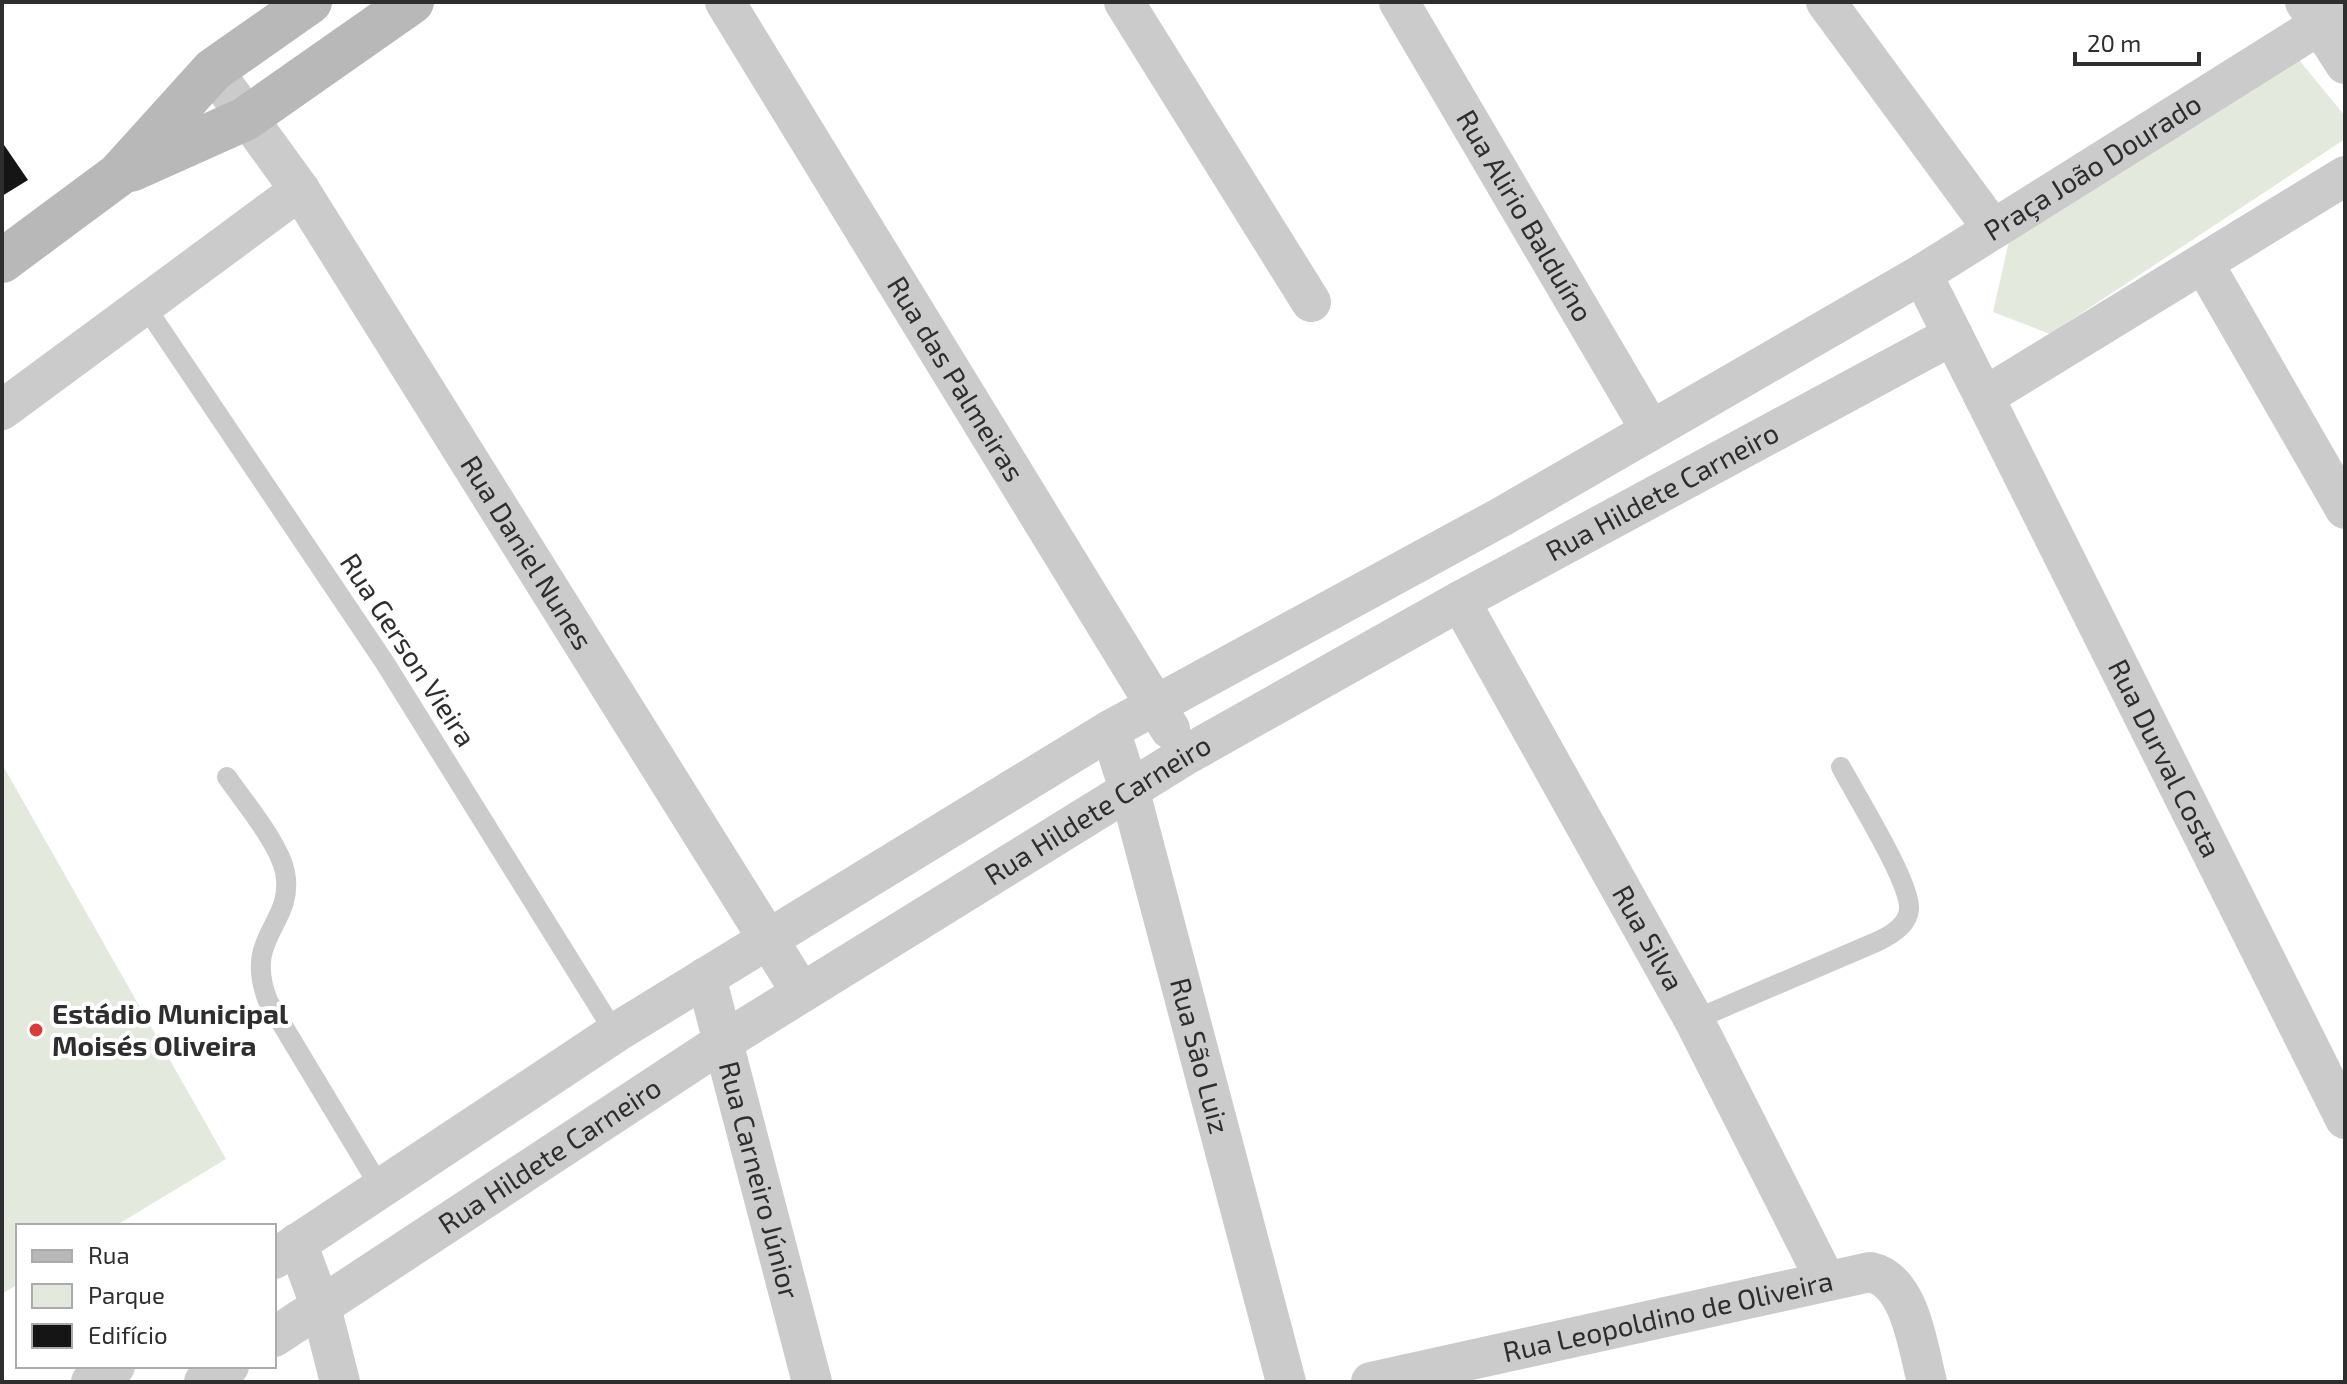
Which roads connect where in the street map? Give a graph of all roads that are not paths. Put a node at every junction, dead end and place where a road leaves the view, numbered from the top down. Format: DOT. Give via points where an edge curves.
graph roads {
  1 [pos="310,2"];
  2 [pos="412,2"];
  3 [pos="725,2"];
  4 [pos="1124,2"];
  5 [pos="1399,2"];
  6 [pos="1826,2"];
  7 [pos="2324,12"];
  8 [pos="2345,64"];
  9 [pos="213,70"];
  10 [pos="245,119"];
  11 [pos="118,175"];
  12 [pos="2345,176"];
  13 [pos="300,190"];
  14 [pos="1993,229"];
  15 [pos="2,261"];
  16 [pos="2204,264"];
  17 [pos="1922,274"];
  18 [pos="1311,302"];
  19 [pos="143,303"];
  20 [pos="1953,335"];
  21 [pos="1984,397"];
  22 [pos="2,410"];
  23 [pos="1650,429"];
  24 [pos="2345,509"];
  25 [pos="1503,516"];
  26 [pos="1526,567"];
  27 [pos="1460,601"];
  28 [pos="1156,706"];
  29 [pos="1110,730"];
  30 [pos="1186,755"];
  31 [pos="1841,767"];
  32 [pos="227,777"];
  33 [pos="1130,792"];
  34 [pos="769,937"];
  35 [pos="706,977"];
  36 [pos="801,992"];
  37 [pos="1694,1020"];
  38 [pos="615,1033"];
  39 [pos="724,1041"];
  40 [pos="2345,1119"];
  41 [pos="380,1187"];
  42 [pos="286,1251"];
  43 [pos="1826,1281"];
  44 [pos="321,1307"];
  45 [pos="276,1336"];
  46 [pos="112,1368"];
  47 [pos="226,1368"];
  48 [pos="91,1382"];
  49 [pos="204,1382"];
  50 [pos="340,1382"];
  51 [pos="812,1382"];
  52 [pos="1286,1382"];
  53 [pos="1371,1382"];
  54 [pos="1927,1382"];
  1 -- 9 [label="main road"];
  2 -- 10 [label="main road"];
  3 -- 28 [label="street, Rua das Palmeiras"];
  4 -- 18 [label="street"];
  5 -- 23 [label="street, Rua Alirio Balduíno"];
  6 -- 14 [label="street"];
  7 -- 8 [label="street"];
  7 -- 14 [label="street, Praça João Dourado"];
  9 -- 10 [label="street, Rua Daniel Nunes"];
  9 -- 11 [label="main road"];
  10 -- 11 [label="main road"];
  10 -- 13 [label="street, Rua Daniel Nunes"];
  11 -- 15 [label="main road"];
  12 -- 16 [label="street"];
  13 -- 19 [label="street"];
  13 -- 34 [label="street, Rua Daniel Nunes"];
  14 -- 17 [label="street, Praça João Dourado"];
  16 -- 21 [label="street"];
  16 -- 24 [label="street"];
  17 -- 20 [label="street"];
  17 -- 23 [label="street, Rua Hildete Carneiro"];
  19 -- 22 [label="street"];
  19 -- 38 [label="lane, Rua Gerson Vieira" via="385,663"];
  20 -- 21 [label="street"];
  20 -- 26 [label="street, Rua Hildete Carneiro"];
  21 -- 40 [label="street, Rua Durval Costa"];
  23 -- 25 [label="street, Rua Hildete Carneiro"];
  25 -- 26 [label="street"];
  25 -- 28 [label="street, Rua Hildete Carneiro"];
  26 -- 27 [label="street, Rua Hildete Carneiro"];
  27 -- 30 [label="street, Rua Hildete Carneiro"];
  27 -- 37 [label="street, Rua Silva"];
  28 -- 29 [label="street, Rua Hildete Carneiro"];
  28 -- 30 [label="street, Rua das Palmeiras"];
  29 -- 33 [label="street, Rua São Luiz"];
  29 -- 34 [label="street, Rua Hildete Carneiro"];
  30 -- 33 [label="street, Rua Hildete Carneiro"];
  31 -- 37 [label="lane" via="1901,880 1909,910 1905,921 1874,943"];
  32 -- 41 [label="lane" via="285,871 282,907 258,964 263,989"];
  33 -- 36 [label="street, Rua Hildete Carneiro"];
  33 -- 52 [label="street, Rua São Luiz"];
  34 -- 35 [label="street, Rua Hildete Carneiro"];
  34 -- 36 [label="street, Rua Daniel Nunes"];
  35 -- 38 [label="street, Rua Hildete Carneiro"];
  35 -- 39 [label="street, Rua Carneiro Júnior"];
  36 -- 39 [label="street, Rua Hildete Carneiro"];
  37 -- 43 [label="street, Rua Silva"];
  38 -- 41 [label="street, Rua Hildete Carneiro"];
  39 -- 44 [label="street, Rua Hildete Carneiro"];
  39 -- 51 [label="street, Rua Carneiro Júnior"];
  41 -- 42 [label="street, Rua Hildete Carneiro"];
  42 -- 44 [label="street"];
  43 -- 53 [label="street, Rua Leopoldino de Oliveira"];
  43 -- 54 [label="street, Rua Leopoldino de Oliveira" via="1870,1272 1889,1281 1910,1318"];
  44 -- 45 [label="street, Rua Hildete Carneiro"];
  44 -- 50 [label="street"];
  46 -- 48 [label="street"];
  47 -- 49 [label="street"];
}
